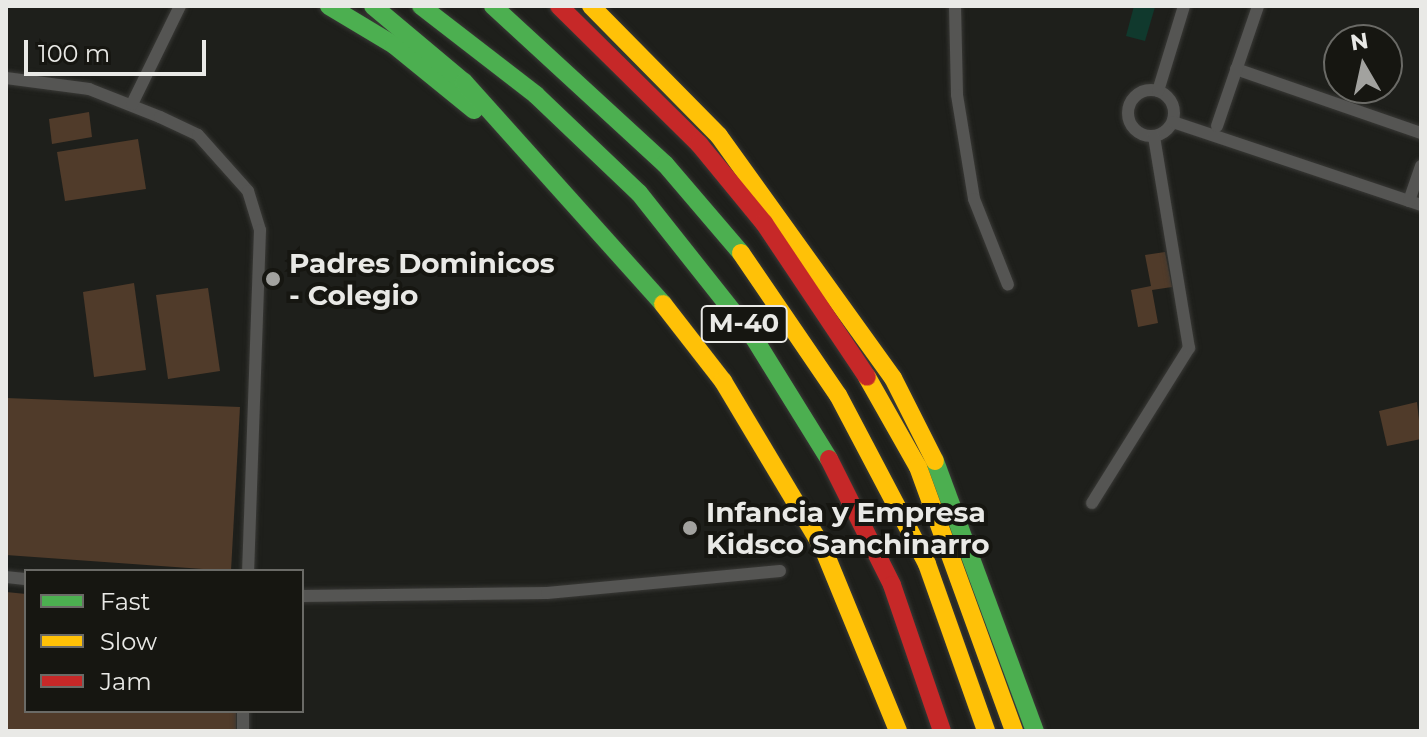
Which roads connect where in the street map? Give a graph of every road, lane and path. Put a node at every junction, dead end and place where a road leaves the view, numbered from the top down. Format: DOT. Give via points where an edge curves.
graph roads {
  1 [pos="180,6"];
  2 [pos="329,6"];
  3 [pos="373,6"];
  4 [pos="421,6"];
  5 [pos="493,6"];
  6 [pos="559,6"];
  7 [pos="591,6"];
  8 [pos="955,6"];
  9 [pos="1184,6"];
  10 [pos="1258,6"];
  11 [pos="1236,69"];
  12 [pos="6,78"];
  13 [pos="1158,91"];
  14 [pos="132,104"];
  15 [pos="1173,122"];
  16 [pos="1217,126"];
  17 [pos="1421,133"];
  18 [pos="1154,137"];
  19 [pos="525,151"];
  20 [pos="1421,166"];
  21 [pos="1415,203"];
  22 [pos="1008,285"];
  23 [pos="1092,503"];
  24 [pos="248,569"];
  25 [pos="780,571"];
  26 [pos="304,596"];
  27 [pos="898,731"];
  28 [pos="942,731"];
  29 [pos="986,731"];
  30 [pos="1014,731"];
  31 [pos="1035,731"];
  1 -- 14 [label="street"];
  2 -- 19 [label="highway" via="394,45"];
  3 -- 19 [label="highway" via="464,82"];
  4 -- 28 [label="highway, M-40" via="536,95 639,193 754,338 807,415 892,585"];
  5 -- 29 [label="highway, M-40" via="665,164 733,242 829,382 927,564"];
  6 -- 30 [label="highway" via="699,144 764,223 873,386 918,467"];
  7 -- 31 [label="highway" via="719,136 893,378 943,479"];
  8 -- 22 [label="street" via="957,95 974,199"];
  9 -- 13 [label="street"];
  10 -- 11 [label="street"];
  11 -- 16 [label="street"];
  11 -- 17 [label="street"];
  12 -- 14 [label="street" via="72,85"];
  13 -- 15 [label="street" via="1172,103"];
  13 -- 18 [label="street" via="1138,94 1128,112 1135,131"];
  14 -- 24 [label="street" via="198,135 233,168 260,230"];
  15 -- 18 [label="street"];
  15 -- 21 [label="street"];
  18 -- 23 [label="street" via="1189,348"];
  19 -- 27 [label="highway" via="619,249 723,381 823,548"];
  20 -- 21 [label="street"];
  25 -- 26 [label="street" via="547,593"];
}
